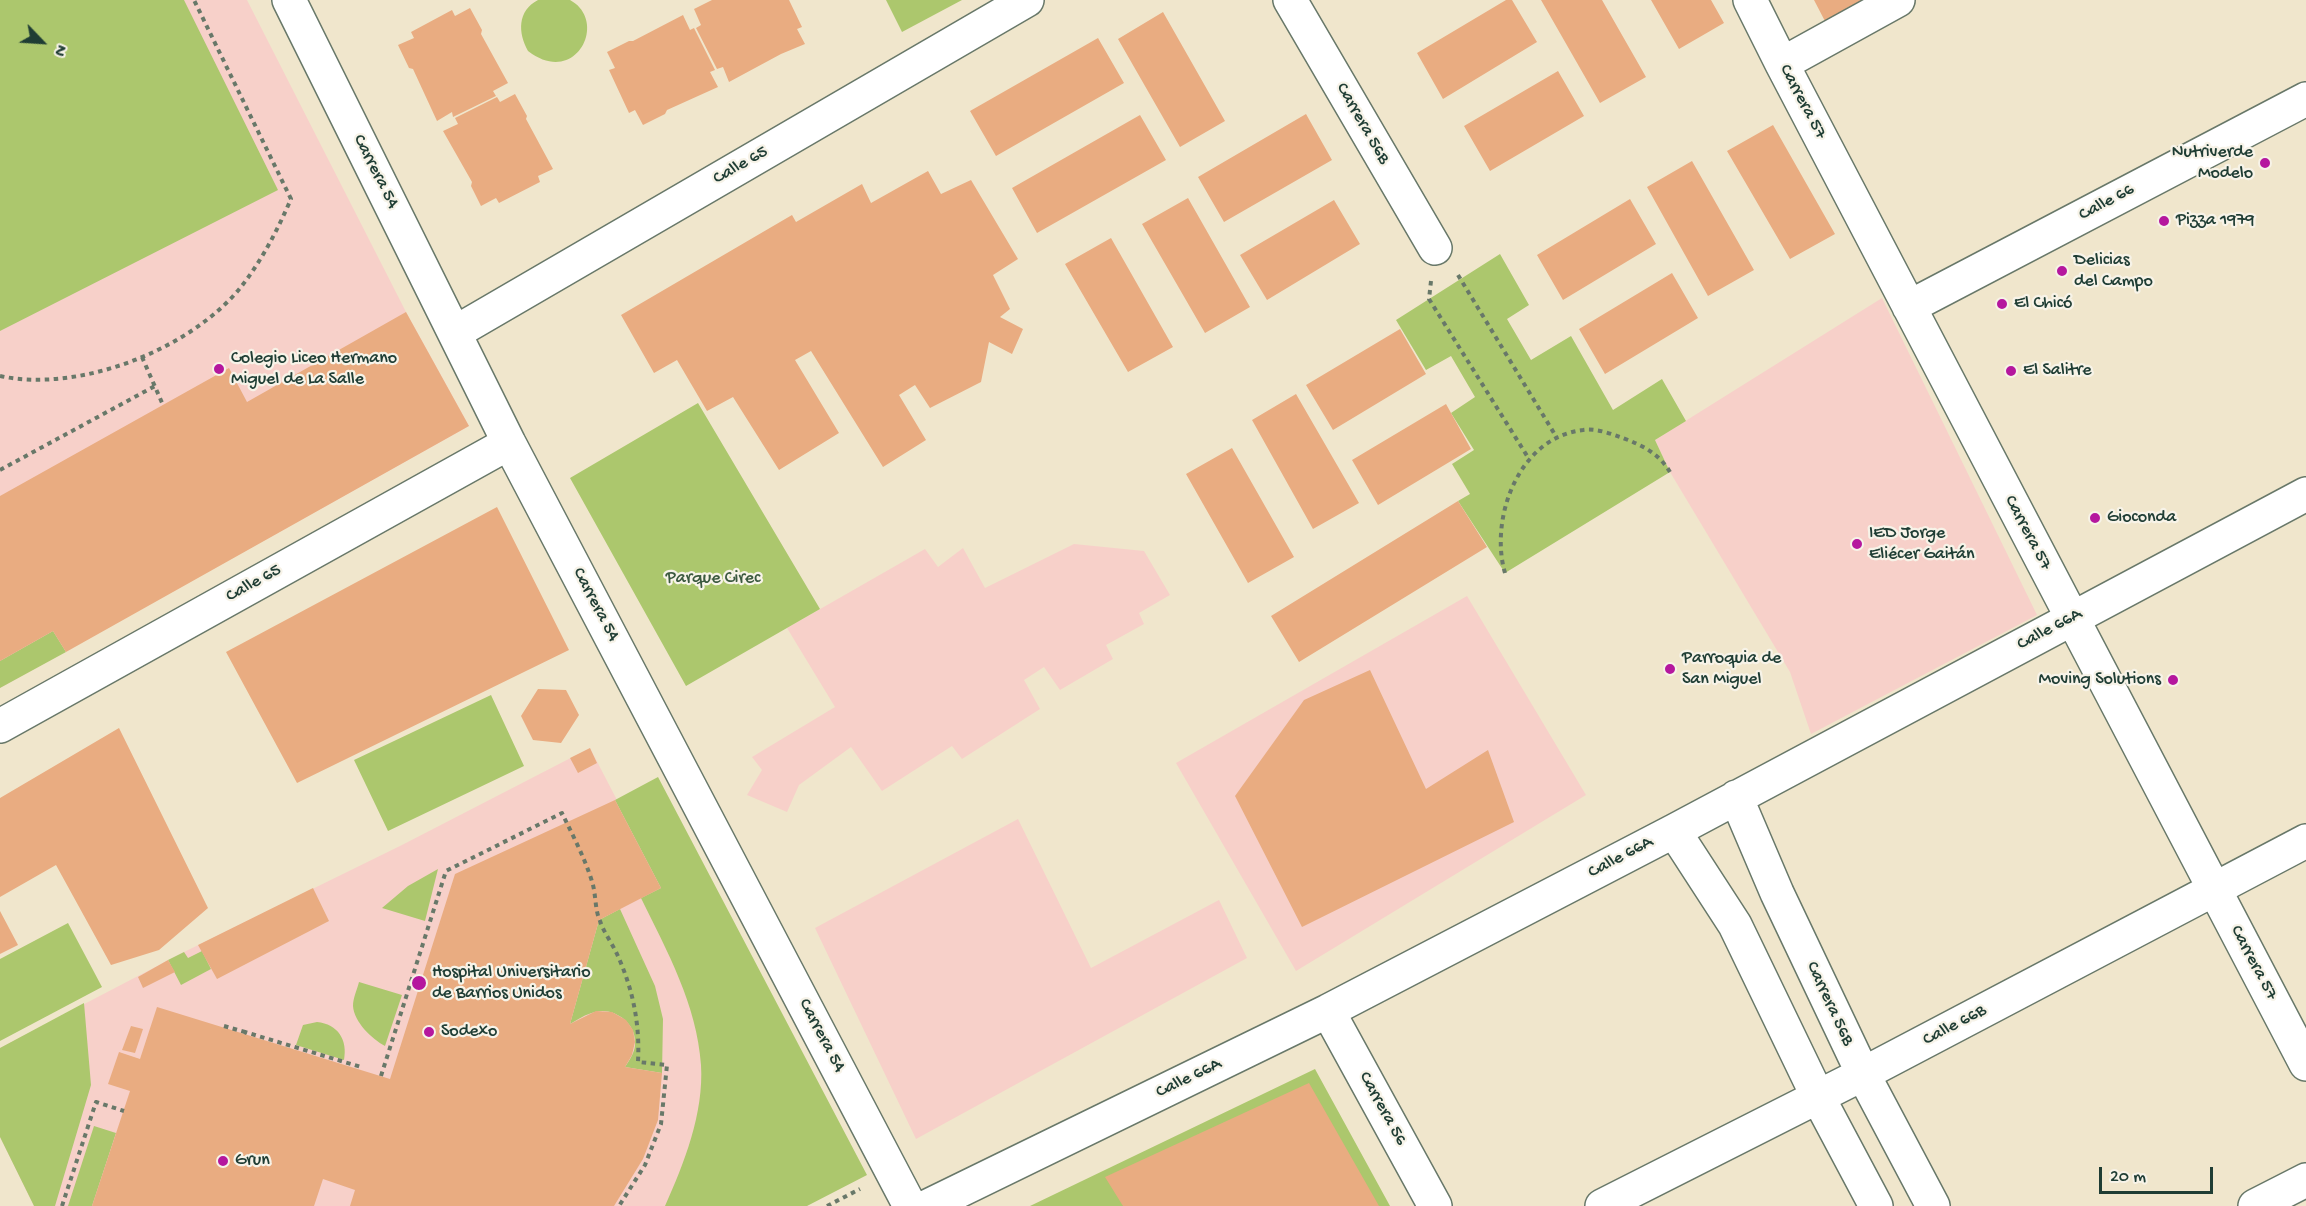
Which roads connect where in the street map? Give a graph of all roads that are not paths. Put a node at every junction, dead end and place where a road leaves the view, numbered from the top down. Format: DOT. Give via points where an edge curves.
graph roads {
  1 [pos="289,0"];
  2 [pos="1027,0"];
  3 [pos="1290,0"];
  4 [pos="1750,0"];
  5 [pos="1898,0"];
  6 [pos="1782,64"];
  7 [pos="2306,99"];
  8 [pos="1435,248"];
  9 [pos="1909,307"];
  10 [pos="456,332"];
  11 [pos="509,443"];
  12 [pos="2306,494"];
  13 [pos="2072,618"];
  14 [pos="0,726"];
  15 [pos="1736,797"];
  16 [pos="1674,831"];
  17 [pos="2306,841"];
  18 [pos="2214,889"];
  19 [pos="1328,1011"];
  20 [pos="2306,1064"];
  21 [pos="1863,1074"];
  22 [pos="1818,1096"];
  23 [pos="2306,1180"];
  24 [pos="910,1206"];
  25 [pos="928,1206"];
  26 [pos="1436,1206"];
  27 [pos="1602,1206"];
  28 [pos="1876,1206"];
  29 [pos="1933,1206"];
  30 [pos="2255,1206"];
  1 -- 10 [label="street, Carrera 54"];
  2 -- 10 [label="street, Calle 65"];
  3 -- 8 [label="street, Carrera 56B"];
  4 -- 6 [label="street, Carrera 57"];
  5 -- 6 [label="street"];
  6 -- 9 [label="street, Carrera 57"];
  7 -- 9 [label="street, Calle 66"];
  9 -- 13 [label="street, Carrera 57"];
  10 -- 11 [label="street, Carrera 54"];
  11 -- 14 [label="street, Calle 65"];
  11 -- 24 [label="street, Carrera 54"];
  12 -- 13 [label="street, Calle 66A"];
  13 -- 15 [label="street, Calle 66A"];
  13 -- 18 [label="street, Carrera 57"];
  15 -- 16 [label="street, Calle 66A"];
  15 -- 21 [label="street, Carrera 56B"];
  16 -- 19 [label="street, Calle 66A"];
  16 -- 22 [label="street" via="1735,925"];
  17 -- 18 [label="street, Calle 66B"];
  18 -- 20 [label="street, Carrera 57"];
  18 -- 21 [label="street, Calle 66B"];
  19 -- 25 [label="street, Calle 66A"];
  19 -- 26 [label="street, Carrera 56"];
  21 -- 22 [label="street, Calle 66B"];
  21 -- 29 [label="street, Carrera 56B"];
  22 -- 27 [label="street, Calle 66B"];
  22 -- 28 [label="street"];
  23 -- 30 [label="street"];
}
